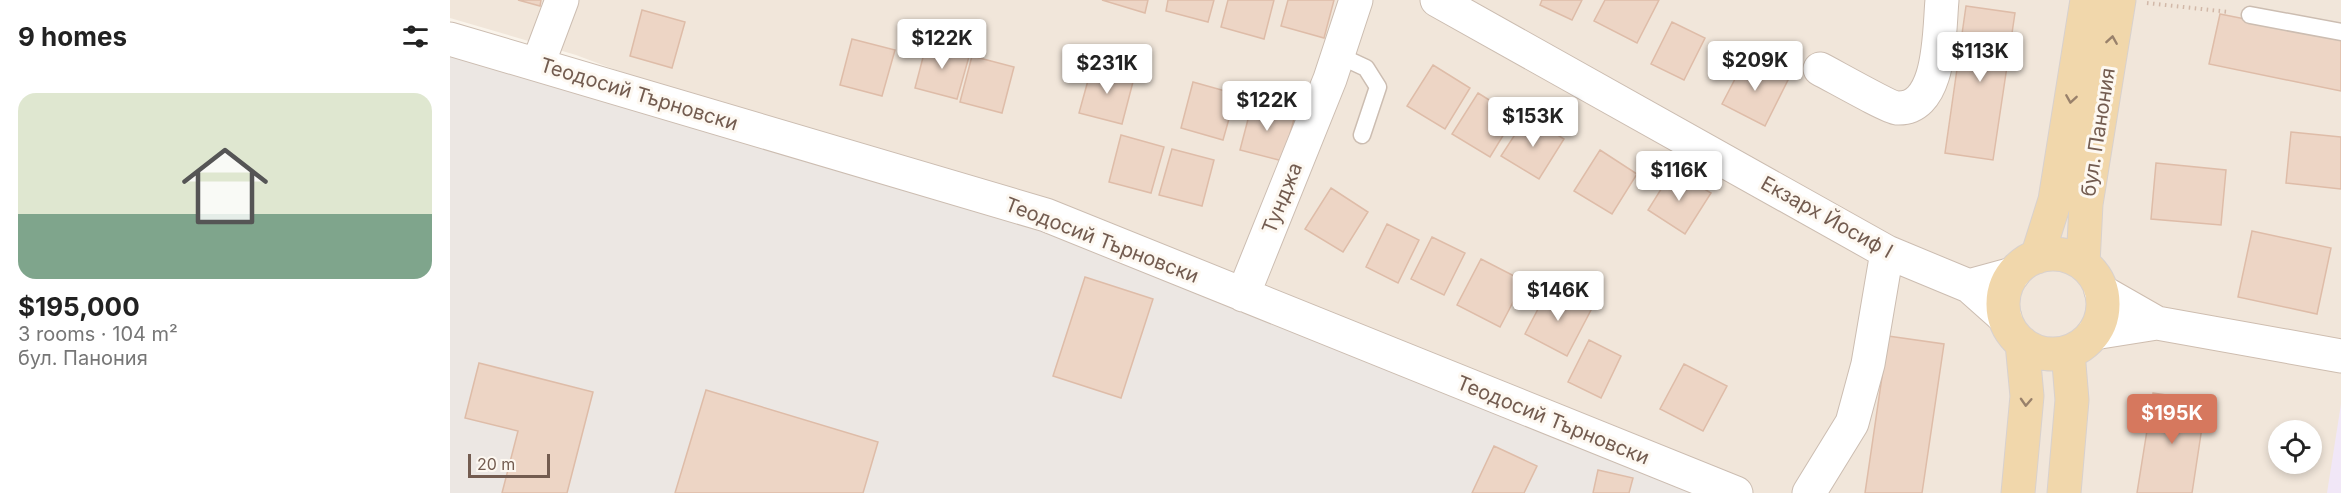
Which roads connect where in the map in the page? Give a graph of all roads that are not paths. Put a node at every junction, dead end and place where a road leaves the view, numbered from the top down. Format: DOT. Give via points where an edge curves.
graph roads {
  1 [pos="562,0"];
  2 [pos="1356,0"];
  3 [pos="1437,0"];
  4 [pos="1942,0"];
  5 [pos="2087,0"];
  6 [pos="2127,1"];
  7 [pos="2250,15"];
  8 [pos="2341,32"];
  9 [pos="450,39"];
  10 [pos="1338,55"];
  11 [pos="538,64"];
  12 [pos="1820,69"];
  13 [pos="1362,135"];
  14 [pos="1887,252"];
  15 [pos="2083,264"];
  16 [pos="2025,265"];
  17 [pos="1969,286"];
  18 [pos="2101,291"];
  19 [pos="1243,295"];
  20 [pos="2157,323"];
  21 [pos="2013,331"];
  22 [pos="2094,333"];
  23 [pos="2068,352"];
  24 [pos="2341,356"];
  25 [pos="1736,493"];
  26 [pos="1809,493"];
  27 [pos="2018,493"];
  28 [pos="2064,493"];
  1 -- 11 [label="street"];
  2 -- 10 [label="street, Тунджа"];
  3 -- 14 [label="street, Екзарх Йосиф I"];
  4 -- 12 [label="street" via="1936,66 1925,96 1912,105 1896,108"];
  5 -- 16 [label="main road, бул. Панония, one-way" via="2055,200"];
  15 -- 6 [label="main road, бул. Панония, one-way" via="2086,204"];
  7 -- 8 [label="lane"];
  9 -- 11 [label="street, Теодосий Търновски"];
  10 -- 13 [label="lane" via="1366,68 1378,87"];
  10 -- 19 [label="street, Тунджа"];
  11 -- 19 [label="street, Теодосий Търновски" via="1046,215"];
  14 -- 17 [label="street, Екзарх Йосиф I"];
  14 -- 26 [label="street" via="1868,364 1852,423"];
  15 -- 16 [label="main road" via="2053,254"];
  15 -- 18 [label="main road"];
  16 -- 17 [label="street"];
  16 -- 21 [label="main road, бул. Панония" via="2006,288 2003,303"];
  17 -- 21 [label="street, Екзарх Йосиф I"];
  18 -- 20 [label="street"];
  18 -- 22 [label="main road" via="2101,320"];
  19 -- 25 [label="street, Теодосий Търновски"];
  20 -- 22 [label="street"];
  20 -- 24 [label="street"];
  21 -- 23 [label="main road" via="2036,351"];
  21 -- 27 [label="main road, бул. Панония, one-way" via="2027,396"];
  22 -- 23 [label="main road" via="2083,345"];
  23 -- 28 [label="main road" via="2072,400"];
}
